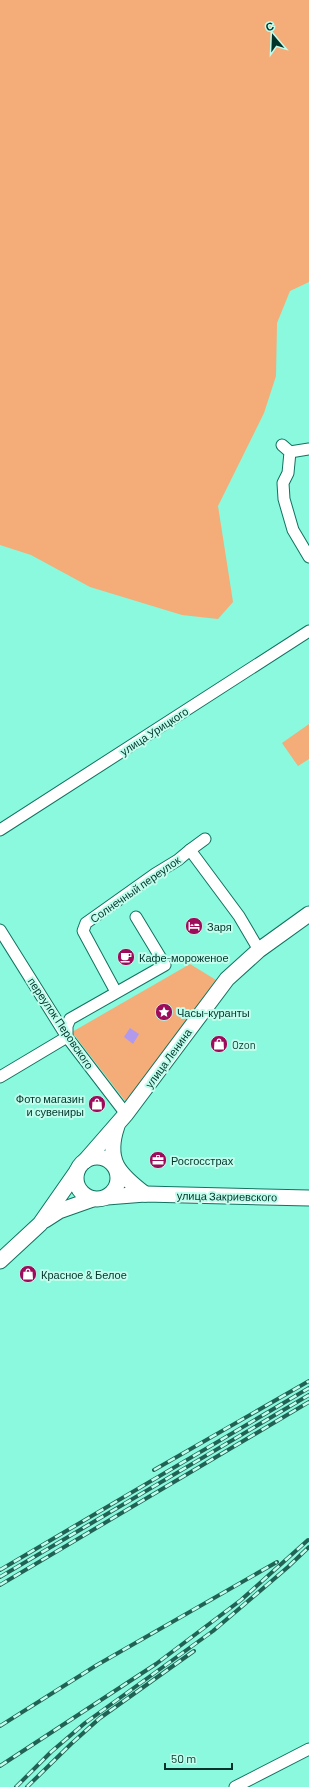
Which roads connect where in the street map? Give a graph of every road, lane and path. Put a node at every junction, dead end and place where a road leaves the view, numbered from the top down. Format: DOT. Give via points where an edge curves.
graph roads {
  1 [pos="309,449"];
  2 [pos="309,557"];
  3 [pos="309,631"];
  4 [pos="0,830"];
  5 [pos="205,839"];
  6 [pos="190,850"];
  7 [pos="309,914"];
  8 [pos="136,917"];
  9 [pos="0,930"];
  10 [pos="259,950"];
  11 [pos="116,992"];
  12 [pos="67,1037"];
  13 [pos="0,1077"];
  14 [pos="126,1114"];
  15 [pos="81,1166"];
  16 [pos="116,1168"];
  17 [pos="145,1194"];
  18 [pos="100,1198"];
  19 [pos="309,1198"];
  20 [pos="40,1224"];
  21 [pos="0,1261"];
  22 [pos="309,1749"];
  23 [pos="235,1787"];
  1 -- 2 [label="street" via="286,448 288,473 283,483 284,499 293,530"];
  3 -- 4 [label="street, улица Урицкого"];
  5 -- 6 [label="street, Солнечный переулок"];
  6 -- 10 [label="street, Солнечный переулок" via="239,916"];
  6 -- 11 [label="street, Солнечный переулок" via="86,923 83,931"];
  7 -- 10 [label="main road, улица Ленина"];
  8 -- 11 [label="street" via="165,964"];
  9 -- 12 [label="street, переулок Перовского"];
  10 -- 14 [label="main road, улица Ленина" via="227,979"];
  11 -- 12 [label="street" via="70,1019"];
  12 -- 13 [label="street"];
  12 -- 14 [label="street, переулок Перовского"];
  14 -- 15 [label="main road, улица Ленина"];
  14 -- 16 [label="main road" via="117,1126 113,1139"];
  15 -- 16 [label="main road" via="99,1157 106,1159"];
  15 -- 18 [label="main road" via="76,1178 81,1192"];
  15 -- 20 [label="main road, улица Ленина"];
  16 -- 17 [label="main road"];
  16 -- 18 [label="main road" via="116,1188"];
  17 -- 18 [label="main road, улица Закриевского"];
  17 -- 19 [label="main road, улица Закриевского"];
  18 -- 20 [label="main road, улица Закриевского" via="59,1211"];
  20 -- 21 [label="main road, улица Ленина"];
  22 -- 23 [label="street"];
}
